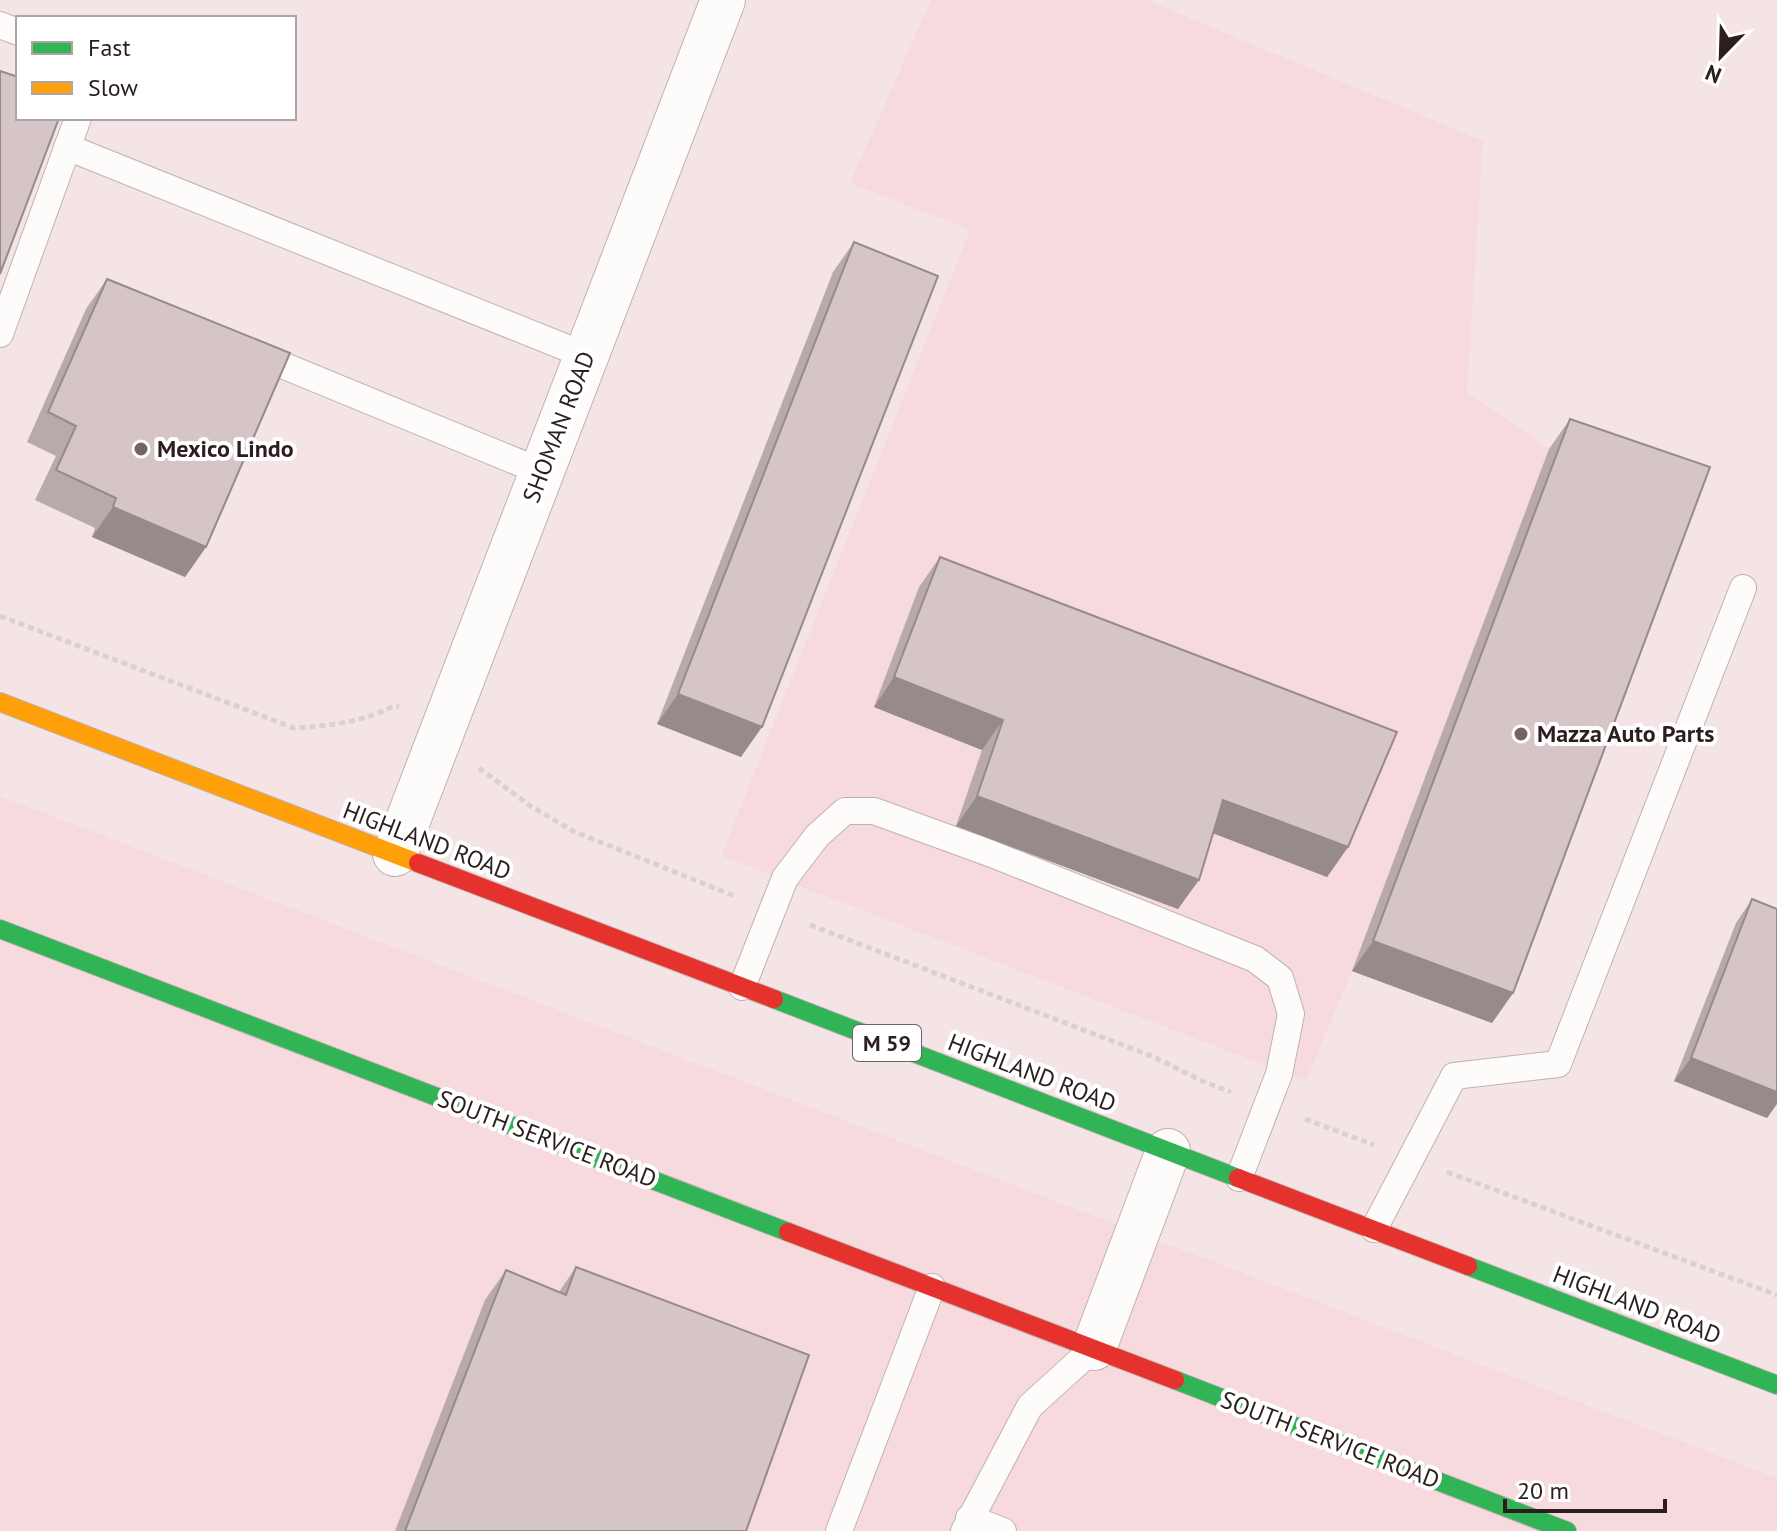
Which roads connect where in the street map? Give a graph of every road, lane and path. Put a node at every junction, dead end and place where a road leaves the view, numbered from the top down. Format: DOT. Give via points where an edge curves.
graph roads {
  1 [pos="723,0"];
  2 [pos="77,120"];
  3 [pos="67,147"];
  4 [pos="0,334"];
  5 [pos="232,343"];
  6 [pos="587,356"];
  7 [pos="542,472"];
  8 [pos="1743,588"];
  9 [pos="0,616"];
  10 [pos="0,702"];
  11 [pos="407,710"];
  12 [pos="472,762"];
  13 [pos="395,854"];
  14 [pos="772,911"];
  15 [pos="0,929"];
  16 [pos="742,987"];
  17 [pos="1267,1105"];
  18 [pos="1168,1151"];
  19 [pos="1411,1159"];
  20 [pos="1239,1178"];
  21 [pos="1374,1229"];
  22 [pos="932,1287"];
  23 [pos="1777,1295"];
  24 [pos="1094,1348"];
  25 [pos="1776,1382"];
  26 [pos="966,1524"];
  27 [pos="1535,1525"];
  28 [pos="839,1531"];
  29 [pos="1003,1531"];
  30 [pos="1567,1531"];
  1 -- 6 [label="street, SHOMAN ROAD"];
  2 -- 3 [label="lane"];
  3 -- 4 [label="lane"];
  3 -- 6 [label="lane"];
  5 -- 7 [label="lane"];
  6 -- 7 [label="street, SHOMAN ROAD"];
  7 -- 13 [label="street, SHOMAN ROAD"];
  8 -- 19 [label="lane" via="1558,1064 1454,1076"];
  9 -- 11 [label="path" via="294,728 355,721 394,706"];
  10 -- 13 [label="main road, HIGHLAND ROAD / M 59"];
  12 -- 14 [label="path" via="573,831"];
  13 -- 16 [label="main road, HIGHLAND ROAD / M 59"];
  14 -- 16 [label="lane"];
  14 -- 17 [label="path"];
  14 -- 17 [label="lane" via="785,878 817,836 845,811 874,811 1050,877 1255,959 1280,978 1291,1014"];
  15 -- 22 [label="main road, SOUTH SERVICE ROAD"];
  16 -- 18 [label="main road, HIGHLAND ROAD / M 59"];
  17 -- 19 [label="path"];
  17 -- 20 [label="lane"];
  18 -- 20 [label="main road, HIGHLAND ROAD / M 59"];
  18 -- 24 [label="street"];
  19 -- 21 [label="lane"];
  19 -- 23 [label="path"];
  20 -- 21 [label="main road, HIGHLAND ROAD / M 59"];
  21 -- 25 [label="main road, HIGHLAND ROAD / M 59"];
  22 -- 24 [label="main road, SOUTH SERVICE ROAD"];
  22 -- 28 [label="lane"];
  24 -- 26 [label="lane" via="1030,1406"];
  24 -- 27 [label="main road, SOUTH SERVICE ROAD"];
  26 -- 29 [label="lane"];
  27 -- 30 [label="main road, SOUTH SERVICE ROAD"];
}
